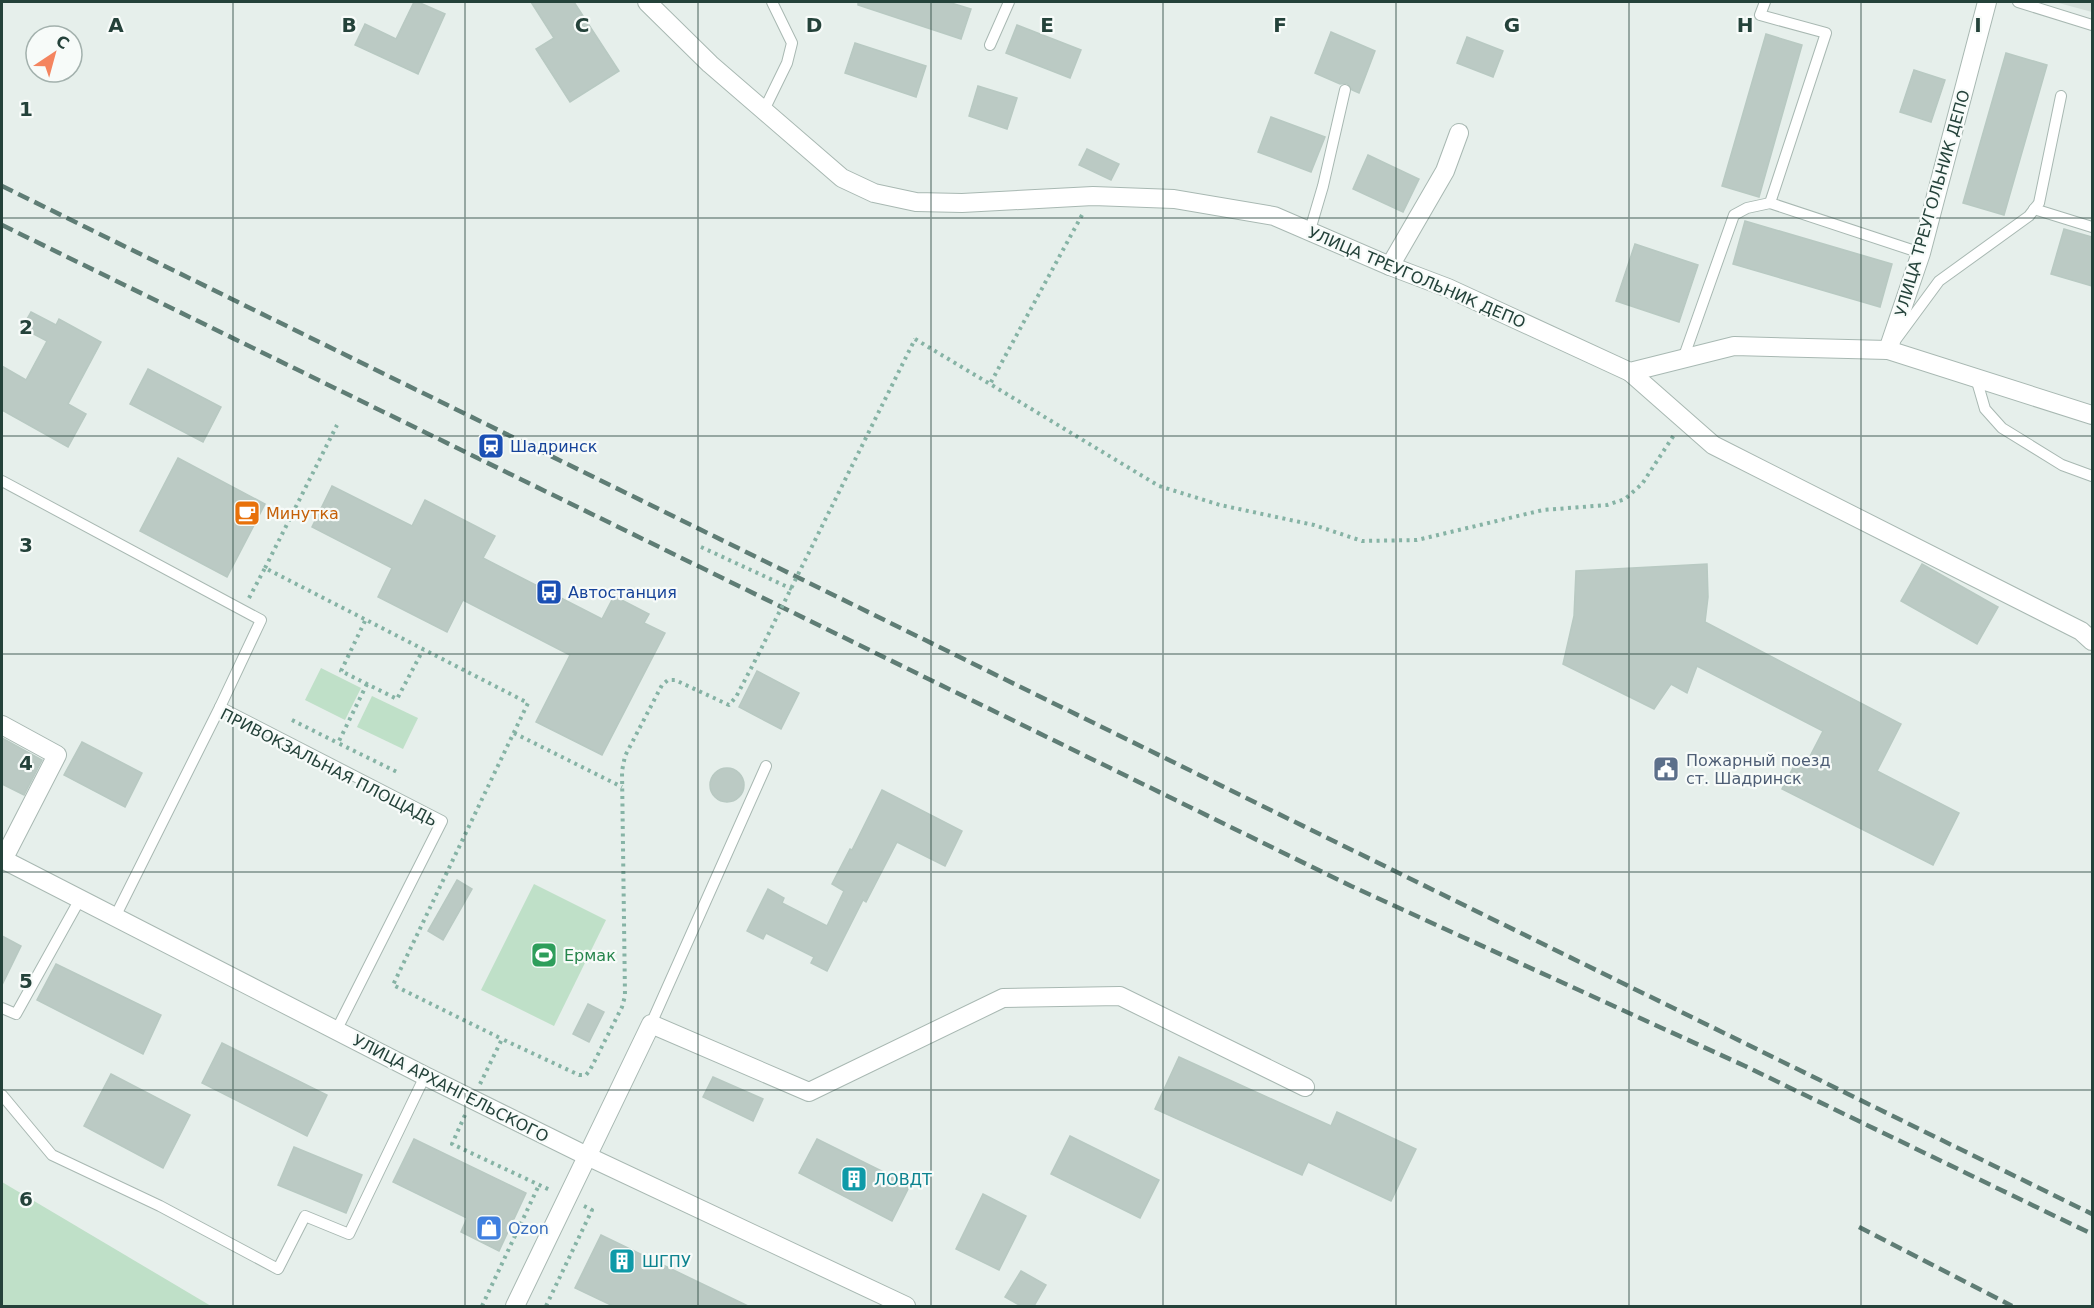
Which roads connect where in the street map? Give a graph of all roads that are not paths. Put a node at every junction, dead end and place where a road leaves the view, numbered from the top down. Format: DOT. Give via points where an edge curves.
graph roads {
  1 [pos="647,2"];
  2 [pos="772,2"];
  3 [pos="1009,2"];
  4 [pos="1765,2"];
  5 [pos="1988,2"];
  6 [pos="2018,2"];
  7 [pos="2092,25"];
  8 [pos="990,45"];
  9 [pos="1345,90"];
  10 [pos="2061,96"];
  11 [pos="764,110"];
  12 [pos="1459,133"];
  13 [pos="1770,203"];
  14 [pos="2034,209"];
  15 [pos="2092,227"];
  16 [pos="1310,230"];
  17 [pos="1921,253"];
  18 [pos="1390,266"];
  19 [pos="1888,350"];
  20 [pos="1683,359"];
  21 [pos="1630,372"];
  22 [pos="1976,378"];
  23 [pos="2092,415"];
  24 [pos="2092,476"];
  25 [pos="2,481"];
  26 [pos="2092,641"];
  27 [pos="220,707"];
  28 [pos="2,725"];
  29 [pos="766,766"];
  30 [pos="2,860"];
  31 [pos="80,899"];
  32 [pos="115,917"];
  33 [pos="2,1008"];
  34 [pos="651,1024"];
  35 [pos="336,1031"];
  36 [pos="425,1076"];
  37 [pos="1305,1087"];
  38 [pos="2,1095"];
  39 [pos="587,1156"];
  40 [pos="515,1306"];
  41 [pos="906,1306"];
  1 -- 11 [label="street, УЛИЦА ТРЕУГОЛЬНИК ДЕПО"];
  2 -- 11 [label="lane" via="792,43 788,63"];
  3 -- 8 [label="lane"];
  4 -- 13 [label="lane" via="1761,15 1826,33"];
  5 -- 17 [label="street, УЛИЦА ТРЕУГОЛЬНИК ДЕПО"];
  6 -- 7 [label="lane"];
  9 -- 16 [label="lane"];
  10 -- 14 [label="lane" via="2039,203"];
  11 -- 16 [label="street, УЛИЦА ТРЕУГОЛЬНИК ДЕПО" via="842,178 874,193 939,203 1093,196 1173,199 1274,216"];
  12 -- 18 [label="street" via="1445,171"];
  13 -- 17 [label="lane"];
  13 -- 20 [label="lane" via="1734,215"];
  14 -- 15 [label="lane"];
  14 -- 19 [label="lane" via="1939,281"];
  16 -- 18 [label="street, УЛИЦА ТРЕУГОЛЬНИК ДЕПО"];
  17 -- 19 [label="street, УЛИЦА ТРЕУГОЛЬНИК ДЕПО"];
  18 -- 21 [label="street, УЛИЦА ТРЕУГОЛЬНИК ДЕПО" via="1448,288"];
  19 -- 20 [label="street" via="1734,346"];
  19 -- 22 [label="street"];
  20 -- 21 [label="street"];
  21 -- 26 [label="street, УЛИЦА ТРЕУГОЛЬНИК ДЕПО" via="1713,445 2080,631"];
  22 -- 23 [label="street"];
  22 -- 24 [label="lane" via="1985,409 2001,428 2062,465"];
  25 -- 27 [label="lane" via="261,620"];
  27 -- 32 [label="lane, ПРИВОКЗАЛЬНАЯ ПЛОЩАДЬ"];
  27 -- 35 [label="lane, ПРИВОКЗАЛЬНАЯ ПЛОЩАДЬ" via="442,821"];
  28 -- 30 [label="street" via="57,755"];
  29 -- 34 [label="lane"];
  30 -- 31 [label="street, УЛИЦА АРХАНГЕЛЬСКОГО"];
  31 -- 32 [label="street, УЛИЦА АРХАНГЕЛЬСКОГО"];
  31 -- 33 [label="lane" via="16,1014"];
  32 -- 35 [label="street, УЛИЦА АРХАНГЕЛЬСКОГО"];
  34 -- 37 [label="street" via="809,1092 1003,998 1120,996"];
  34 -- 39 [label="street"];
  35 -- 36 [label="street, УЛИЦА АРХАНГЕЛЬСКОГО"];
  36 -- 38 [label="lane" via="349,1234 305,1216 278,1269 160,1206 52,1155"];
  36 -- 39 [label="street, УЛИЦА АРХАНГЕЛЬСКОГО"];
  39 -- 40 [label="street"];
  39 -- 41 [label="street, УЛИЦА АРХАНГЕЛЬСКОГО"];
}
